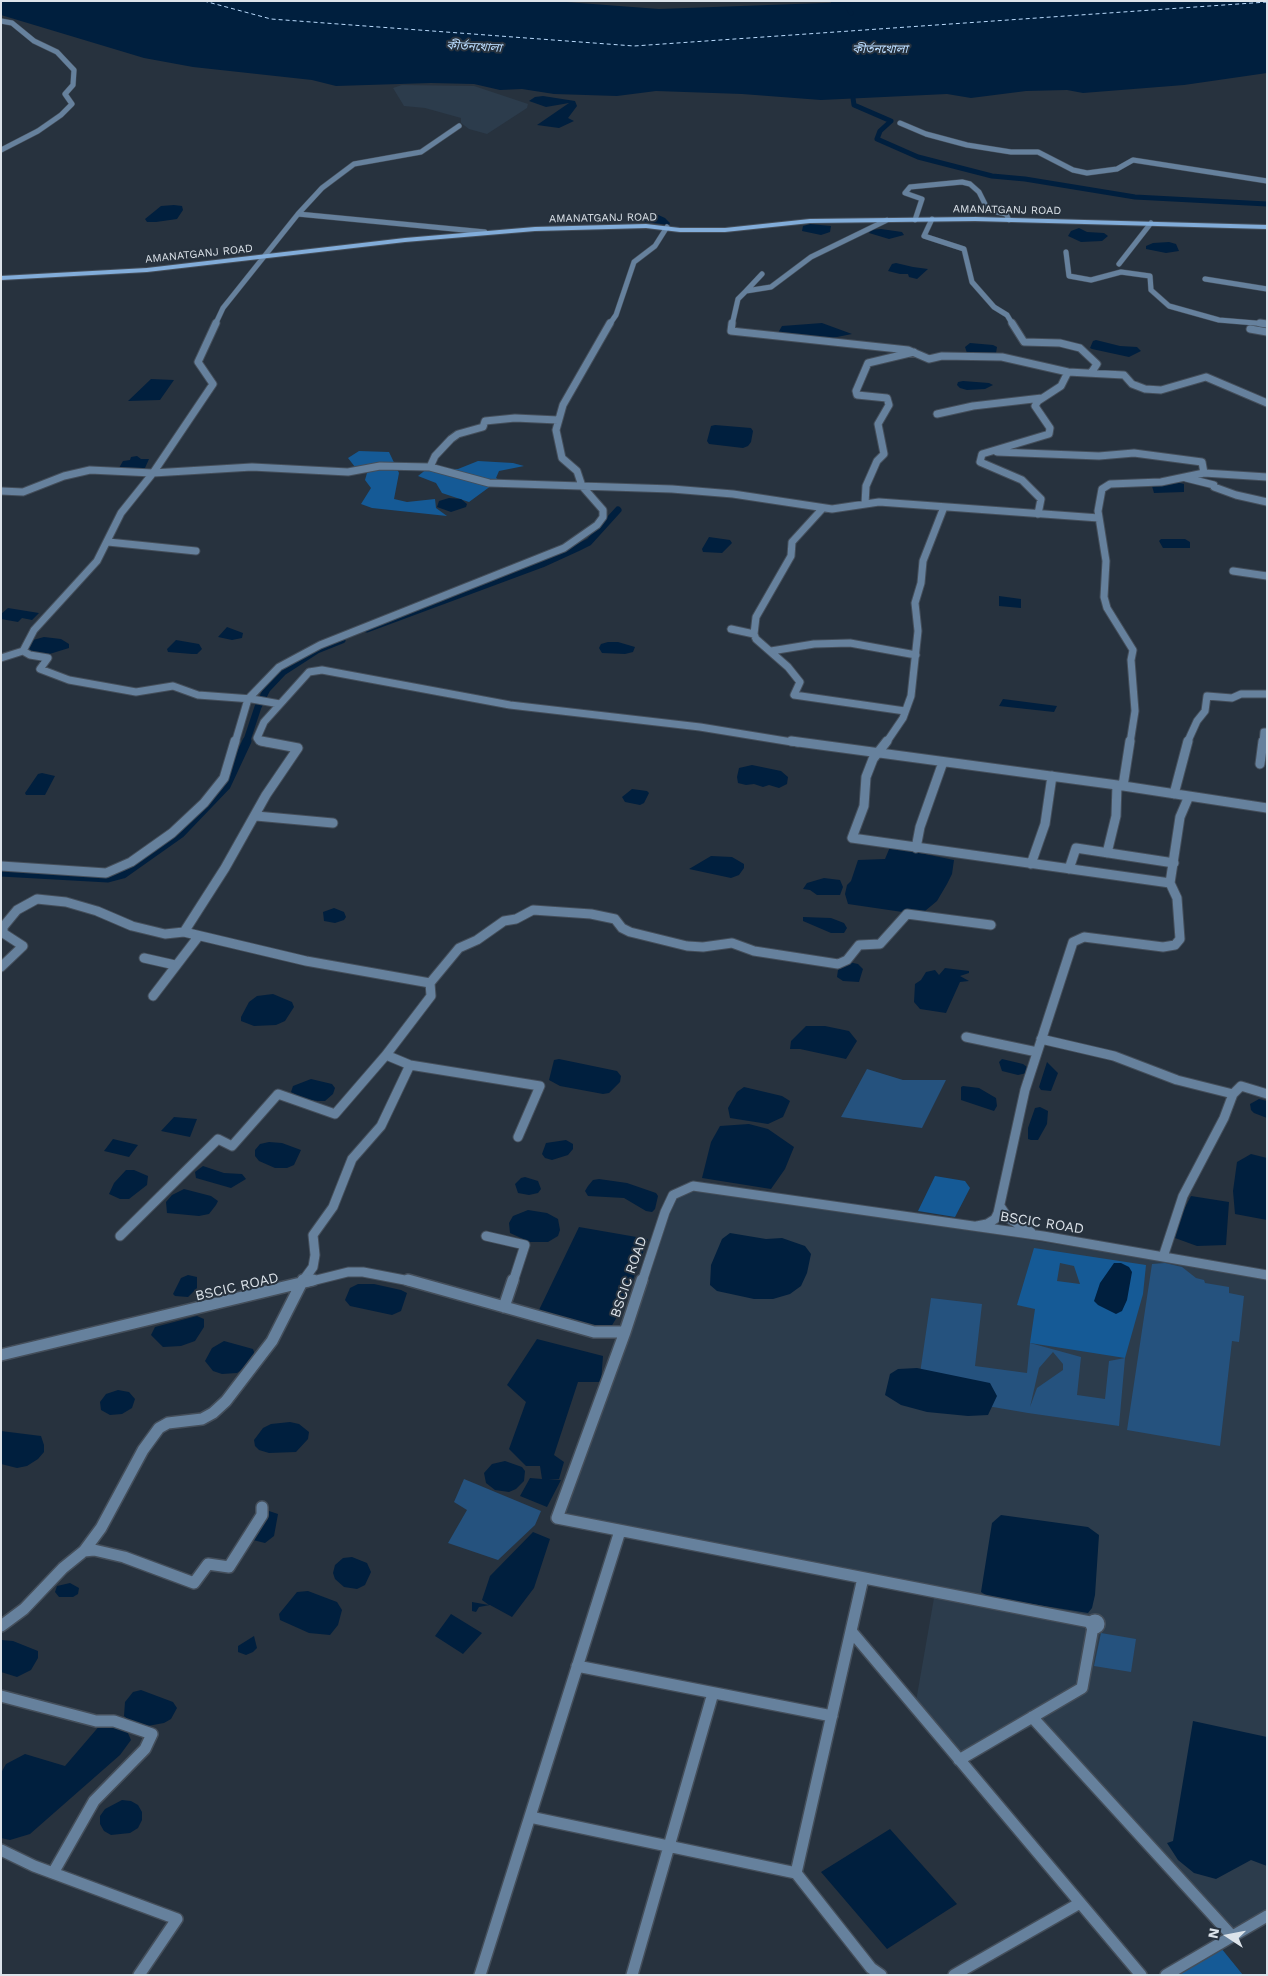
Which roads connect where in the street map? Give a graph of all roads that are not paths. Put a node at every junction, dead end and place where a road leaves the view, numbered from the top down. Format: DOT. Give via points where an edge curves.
graph roads {
  1 [pos="1,21"];
  2 [pos="900,123"];
  3 [pos="459,126"];
  4 [pos="1,150"];
  5 [pos="1267,181"];
  6 [pos="298,214"];
  7 [pos="887,220"];
  8 [pos="915,220"];
  9 [pos="932,220"];
  10 [pos="1009,220"];
  11 [pos="1151,223"];
  12 [pos="667,227"];
  13 [pos="1267,227"];
  14 [pos="484,232"];
  15 [pos="1066,252"];
  16 [pos="263,257"];
  17 [pos="1120,264"];
  18 [pos="762,274"];
  19 [pos="1,278"];
  20 [pos="1206,279"];
  21 [pos="1267,289"];
  22 [pos="746,291"];
  23 [pos="1219,320"];
  24 [pos="1267,324"];
  25 [pos="1267,332"];
  26 [pos="915,352"];
  27 [pos="1068,372"];
  28 [pos="1091,373"];
  29 [pos="1047,397"];
  30 [pos="1267,403"];
  31 [pos="937,414"];
  32 [pos="558,420"];
  33 [pos="990,452"];
  34 [pos="430,467"];
  35 [pos="153,473"];
  36 [pos="1204,473"];
  37 [pos="1183,477"];
  38 [pos="1267,477"];
  39 [pos="582,486"];
  40 [pos="1,491"];
  41 [pos="1267,502"];
  42 [pos="865,504"];
  43 [pos="944,507"];
  44 [pos="823,508"];
  45 [pos="1038,514"];
  46 [pos="1099,518"];
  47 [pos="108,542"];
  48 [pos="196,551"];
  49 [pos="1233,571"];
  50 [pos="1267,576"];
  51 [pos="731,629"];
  52 [pos="754,634"];
  53 [pos="23,651"];
  54 [pos="771,651"];
  55 [pos="916,655"];
  56 [pos="1,658"];
  57 [pos="1267,694"];
  58 [pos="250,699"];
  59 [pos="280,704"];
  60 [pos="905,711"];
  61 [pos="1267,732"];
  62 [pos="879,753"];
  63 [pos="943,762"];
  64 [pos="1260,764"];
  65 [pos="1052,776"];
  66 [pos="1120,785"];
  67 [pos="1174,794"];
  68 [pos="1189,796"];
  69 [pos="1267,808"];
  70 [pos="256,816"];
  71 [pos="333,823"];
  72 [pos="916,848"];
  73 [pos="1107,853"];
  74 [pos="1174,863"];
  75 [pos="1031,864"];
  76 [pos="1,866"];
  77 [pos="1069,869"];
  78 [pos="1170,882"];
  79 [pos="991,925"];
  80 [pos="184,932"];
  81 [pos="198,937"];
  82 [pos="144,958"];
  83 [pos="175,965"];
  84 [pos="1,967"];
  85 [pos="430,983"];
  86 [pos="153,996"];
  87 [pos="966,1037"];
  88 [pos="1041,1039"];
  89 [pos="1037,1052"];
  90 [pos="386,1056"];
  91 [pos="410,1065"];
  92 [pos="1233,1094"];
  93 [pos="1267,1094"];
  94 [pos="518,1137"];
  95 [pos="1000,1206"];
  96 [pos="972,1227"];
  97 [pos="120,1236"];
  98 [pos="486,1236"];
  99 [pos="1043,1236"];
  100 [pos="1163,1257"];
  101 [pos="1267,1275"];
  102 [pos="299,1286"];
  103 [pos="504,1307"];
  104 [pos="625,1332"];
  105 [pos="1,1355"];
  106 [pos="262,1507"];
  107 [pos="620,1531"];
  108 [pos="84,1551"];
  109 [pos="863,1578"];
  110 [pos="1,1626"];
  111 [pos="851,1631"];
  112 [pos="577,1666"];
  113 [pos="713,1693"];
  114 [pos="1,1696"];
  115 [pos="832,1716"];
  116 [pos="1032,1717"];
  117 [pos="958,1760"];
  118 [pos="530,1817"];
  119 [pos="669,1848"];
  120 [pos="1,1850"];
  121 [pos="53,1873"];
  122 [pos="796,1873"];
  123 [pos="1080,1903"];
  124 [pos="1267,1916"];
  125 [pos="1232,1936"];
  126 [pos="139,1975"];
  127 [pos="480,1975"];
  128 [pos="632,1975"];
  129 [pos="881,1975"];
  130 [pos="954,1975"];
  131 [pos="1141,1975"];
  132 [pos="1166,1975"];
  1 -- 4 [label="street" via="12,23 34,41 57,52 74,70 72,86 65,94 72,104 38,131"];
  2 -- 5 [label="street" via="967,145 1011,152 1038,152 1073,170 1087,173 1117,169 1134,160"];
  3 -- 6 [label="street" via="421,152 354,164 322,188"];
  6 -- 14 [label="street"];
  6 -- 16 [label="street"];
  7 -- 8 [label="main road, AMANATGANJ ROAD"];
  7 -- 12 [label="main road, AMANATGANJ ROAD" via="810,221 725,230"];
  7 -- 22 [label="street" via="811,257 771,287"];
  8 -- 9 [label="main road, AMANATGANJ ROAD"];
  8 -- 10 [label="street" via="922,199 905,193 910,187 962,182 979,192 984,201 983,208 1006,214"];
  9 -- 10 [label="main road, AMANATGANJ ROAD"];
  9 -- 28 [label="street" via="924,236 964,249 972,282 994,308 1007,315 1024,342 1080,348 1097,364"];
  10 -- 11 [label="main road, AMANATGANJ ROAD"];
  11 -- 13 [label="main road, AMANATGANJ ROAD"];
  11 -- 17 [label="street"];
  12 -- 14 [label="main road, AMANATGANJ ROAD"];
  12 -- 32 [label="street" via="655,246 634,262 616,315 597,343"];
  14 -- 16 [label="main road, AMANATGANJ ROAD"];
  15 -- 23 [label="street" via="1069,276 1092,280 1121,272 1150,276 1151,290 1169,306"];
  16 -- 19 [label="main road, AMANATGANJ ROAD" via="138,271"];
  16 -- 35 [label="street" via="223,308 198,362 213,384 209,393"];
  18 -- 22 [label="street"];
  20 -- 21 [label="street"];
  22 -- 26 [label="street" via="734,309 732,333"];
  23 -- 24 [label="street"];
  23 -- 25 [label="street"];
  26 -- 27 [label="street" via="923,359 942,356 1002,357"];
  26 -- 42 [label="street" via="868,363 856,391 857,395 887,398 889,405 878,424 884,454 877,461 866,486"];
  27 -- 28 [label="street"];
  27 -- 29 [label="street" via="1061,386"];
  28 -- 30 [label="street" via="1124,375 1138,387 1161,390 1206,377"];
  29 -- 31 [label="street"];
  29 -- 33 [label="street" via="1038,401 1036,406 1050,428 1049,434"];
  32 -- 34 [label="street" via="515,418 485,421 483,427 451,439 435,456"];
  32 -- 39 [label="street" via="556,430 562,458 577,471"];
  33 -- 36 [label="street" via="1099,456 1134,453 1202,462"];
  33 -- 45 [label="street" via="982,454 980,462 1022,480 1041,499"];
  34 -- 35 [label="street" via="380,466 348,472 252,467"];
  34 -- 39 [label="street" via="489,483"];
  35 -- 40 [label="street" via="90,470 23,492"];
  35 -- 47 [label="street" via="121,513"];
  36 -- 37 [label="street"];
  36 -- 38 [label="street"];
  37 -- 41 [label="street"];
  37 -- 46 [label="street" via="1161,482 1110,484 1102,489"];
  39 -- 44 [label="street" via="721,493"];
  39 -- 58 [label="street" via="603,510 603,516 578,540 320,646 279,667"];
  42 -- 43 [label="street" via="879,502"];
  42 -- 44 [label="street" via="840,509"];
  43 -- 45 [label="street"];
  43 -- 55 [label="street" via="923,561 915,603"];
  44 -- 52 [label="street" via="792,542 788,563 760,607"];
  45 -- 46 [label="street"];
  46 -- 66 [label="street" via="1106,561 1104,596 1107,608 1132,650 1135,712"];
  47 -- 48 [label="street"];
  47 -- 53 [label="street" via="97,561 34,630"];
  49 -- 50 [label="street"];
  51 -- 52 [label="street"];
  52 -- 54 [label="street"];
  53 -- 56 [label="street"];
  53 -- 58 [label="street" via="48,658 40,670 69,680 136,692 173,686 198,695"];
  54 -- 55 [label="street" via="814,644 850,643"];
  54 -- 60 [label="street" via="800,682 794,695"];
  55 -- 60 [label="street" via="911,696"];
  57 -- 67 [label="street" via="1241,694 1232,698 1207,696 1205,712 1197,721 1184,749"];
  58 -- 59 [label="street"];
  58 -- 76 [label="street" via="224,778 204,804 172,833 131,862 106,872"];
  59 -- 62 [label="street" via="309,672 322,670 510,705 700,727"];
  59 -- 70 [label="street" via="264,722 257,738 298,748 266,795"];
  60 -- 62 [label="street"];
  61 -- 64 [label="street" via="1264,732"];
  62 -- 63 [label="street"];
  62 -- 72 [label="street" via="866,777 864,806 852,838"];
  63 -- 65 [label="street"];
  63 -- 72 [label="street"];
  65 -- 66 [label="street"];
  65 -- 75 [label="street" via="1045,824"];
  66 -- 67 [label="street"];
  66 -- 73 [label="street"];
  67 -- 68 [label="street"];
  68 -- 69 [label="street"];
  68 -- 74 [label="street" via="1180,817"];
  70 -- 71 [label="street"];
  70 -- 80 [label="street"];
  72 -- 75 [label="street"];
  73 -- 74 [label="street"];
  73 -- 77 [label="street" via="1076,848"];
  74 -- 78 [label="street"];
  75 -- 77 [label="street"];
  77 -- 78 [label="street"];
  78 -- 88 [label="street" via="1177,898 1180,939 1175,945 1163,947 1084,936 1073,942"];
  79 -- 85 [label="street" via="907,914 880,944 859,945 847,960 838,964 754,951 732,943 687,946 630,932 615,920 591,914 533,910 504,921 459,948"];
  80 -- 81 [label="street"];
  80 -- 84 [label="street" via="165,934 132,926 66,902 37,899 17,910 3,927 3,933 23,946"];
  81 -- 83 [label="street"];
  81 -- 85 [label="street" via="306,961"];
  82 -- 83 [label="street"];
  83 -- 86 [label="street"];
  85 -- 90 [label="street" via="431,996"];
  87 -- 89 [label="street"];
  88 -- 89 [label="street"];
  88 -- 92 [label="street" via="1114,1056 1177,1080"];
  89 -- 95 [label="street" via="1025,1090"];
  90 -- 91 [label="street"];
  90 -- 97 [label="street" via="335,1114 278,1094 232,1146 218,1139"];
  91 -- 94 [label="street" via="540,1086"];
  91 -- 102 [label="street" via="381,1126 352,1159 333,1207 313,1235 313,1267"];
  92 -- 93 [label="street" via="1241,1086"];
  92 -- 100 [label="street" via="1183,1196"];
  95 -- 96 [label="street" via="995,1219"];
  95 -- 99 [label="street" via="1018,1225"];
  96 -- 99 [label="street, BSCIC ROAD"];
  96 -- 104 [label="street, BSCIC ROAD" via="693,1186 673,1195"];
  98 -- 103 [label="street" via="525,1245"];
  99 -- 100 [label="street, BSCIC ROAD"];
  100 -- 101 [label="street, BSCIC ROAD"];
  102 -- 103 [label="street, BSCIC ROAD" via="348,1272 363,1272 423,1283"];
  102 -- 105 [label="street, BSCIC ROAD"];
  102 -- 108 [label="street" via="272,1341 226,1401 202,1419 168,1423 152,1435 101,1528"];
  103 -- 104 [label="street, BSCIC ROAD" via="594,1332"];
  104 -- 107 [label="street" via="557,1518"];
  106 -- 108 [label="street" via="262,1515 229,1567 208,1564 194,1583 124,1558 94,1550"];
  107 -- 109 [label="street"];
  107 -- 112 [label="street"];
  108 -- 110 [label="street" via="24,1609"];
  109 -- 111 [label="street"];
  109 -- 116 [label="street" via="1092,1624 1082,1688"];
  111 -- 115 [label="street"];
  111 -- 117 [label="street"];
  112 -- 113 [label="street"];
  112 -- 118 [label="street"];
  113 -- 115 [label="street"];
  113 -- 119 [label="street"];
  114 -- 121 [label="street" via="96,1721 114,1721 152,1734 145,1749 94,1802"];
  115 -- 122 [label="street"];
  116 -- 117 [label="street"];
  116 -- 125 [label="street"];
  117 -- 123 [label="street"];
  118 -- 119 [label="street"];
  118 -- 127 [label="street"];
  119 -- 122 [label="street"];
  119 -- 128 [label="street"];
  120 -- 121 [label="street"];
  121 -- 126 [label="street" via="177,1919"];
  122 -- 129 [label="street" via="871,1968"];
  123 -- 130 [label="street"];
  123 -- 131 [label="street"];
  124 -- 125 [label="street"];
  125 -- 132 [label="street"];
}
